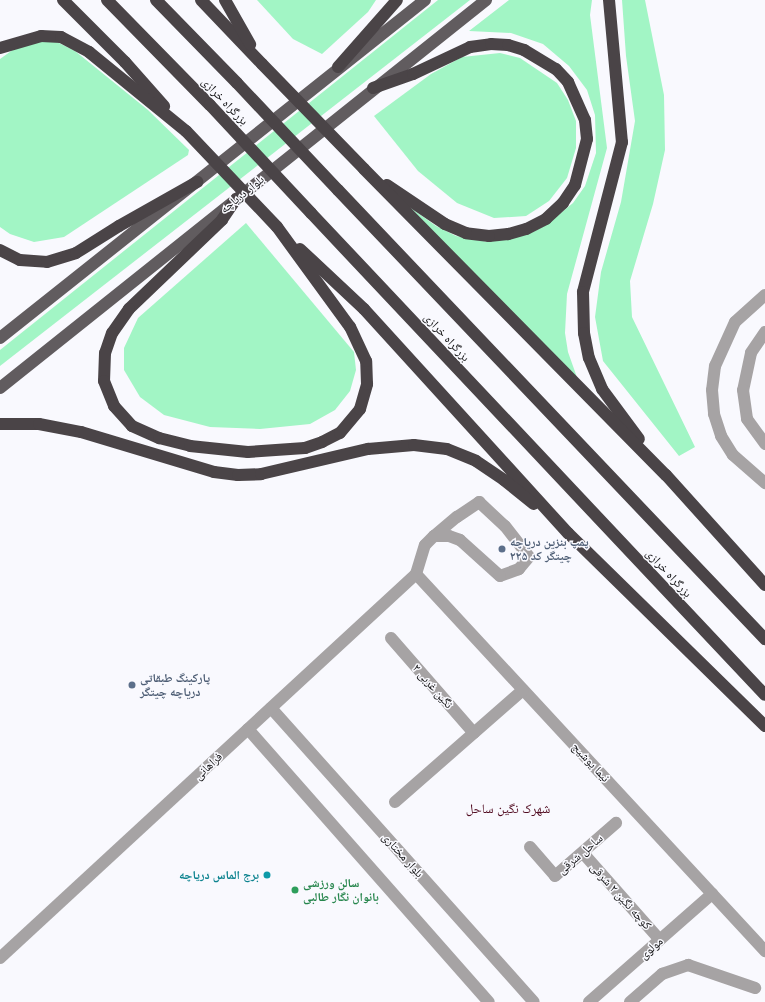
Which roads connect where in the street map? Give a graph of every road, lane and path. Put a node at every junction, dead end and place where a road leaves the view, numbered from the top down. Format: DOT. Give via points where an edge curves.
graph roads {
  1 [pos="63,0"];
  2 [pos="107,0"];
  3 [pos="156,0"];
  4 [pos="201,0"];
  5 [pos="225,0"];
  6 [pos="397,0"];
  7 [pos="425,0"];
  8 [pos="486,0"];
  9 [pos="609,0"];
  10 [pos="0,48"];
  11 [pos="262,64"];
  12 [pos="338,67"];
  13 [pos="373,88"];
  14 [pos="186,131"];
  15 [pos="364,169"];
  16 [pos="197,182"];
  17 [pos="236,199"];
  18 [pos="277,227"];
  19 [pos="0,250"];
  20 [pos="765,295"];
  21 [pos="765,332"];
  22 [pos="0,338"];
  23 [pos="0,388"];
  24 [pos="0,424"];
  25 [pos="765,444"];
  26 [pos="666,475"];
  27 [pos="765,483"];
  28 [pos="568,533"];
  29 [pos="434,536"];
  30 [pos="416,574"];
  31 [pos="765,584"];
  32 [pos="391,638"];
  33 [pos="765,639"];
  34 [pos="524,690"];
  35 [pos="765,695"];
  36 [pos="272,708"];
  37 [pos="765,726"];
  38 [pos="248,729"];
  39 [pos="474,733"];
  40 [pos="395,802"];
  41 [pos="616,824"];
  42 [pos="530,846"];
  43 [pos="582,853"];
  44 [pos="712,894"];
  45 [pos="660,940"];
  46 [pos="765,951"];
  47 [pos="0,958"];
  48 [pos="755,988"];
  49 [pos="489,1002"];
  50 [pos="534,1002"];
  51 [pos="589,1002"];
  52 [pos="630,1002"];
  1 -- 14 [label="highway" via="125,62"];
  2 -- 35 [label="highway, بزرگراه خرازی, bridge" via="210,105"];
  3 -- 33 [label="highway, بزرگراه خرازی, bridge"];
  4 -- 11 [label="highway"];
  5 -- 11 [label="highway"];
  6 -- 12 [label="highway"];
  7 -- 12 [label="main road"];
  8 -- 13 [label="main road, بلوار دریاچه"];
  9 -- 26 [label="highway" via="622,142 583,292 584,333 589,358 602,389"];
  10 -- 14 [label="highway" via="41,36 61,37 89,52"];
  11 -- 15 [label="highway, bridge"];
  12 -- 16 [label="main road"];
  13 -- 15 [label="highway" via="413,74 470,47 508,45 541,58 568,82 585,120 587,139 577,179 563,203 546,219 508,234 489,236 466,233 445,224"];
  13 -- 17 [label="main road, بلوار دریاچه"];
  14 -- 18 [label="highway, bridge"];
  15 -- 26 [label="highway"];
  16 -- 19 [label="highway" via="76,253 47,262 20,260"];
  16 -- 22 [label="main road"];
  17 -- 18 [label="highway" via="222,220 129,309 112,333 106,353 104,381 114,406 132,426 159,438 190,446 248,452 305,448 340,433 360,409 367,384 366,361 350,327"];
  17 -- 23 [label="main road, بلوار دریاچه"];
  18 -- 28 [label="highway" via="364,309"];
  20 -- 27 [label="street" via="735,322 715,366 712,390 714,414 721,436 734,455"];
  21 -- 25 [label="street" via="751,353 743,390 747,419"];
  24 -- 28 [label="highway" via="39,424 81,432 214,472 238,475 261,474 368,449 414,445 447,449 476,461 504,480"];
  26 -- 31 [label="highway"];
  28 -- 37 [label="highway"];
  29 -- 29 [label="street" via="479,502 505,526 528,557 519,569 500,576 460,540 449,536"];
  29 -- 30 [label="street" via="425,545"];
  30 -- 34 [label="street, نیما یوشیج"];
  30 -- 36 [label="street, فراهانی"];
  32 -- 39 [label="street, نگین غربی ۲"];
  34 -- 39 [label="street"];
  34 -- 44 [label="street, نیما یوشیج"];
  36 -- 38 [label="street, فراهانی"];
  36 -- 50 [label="street, بلوار مختاری"];
  38 -- 47 [label="street, فراهانی"];
  38 -- 49 [label="street"];
  39 -- 40 [label="street"];
  41 -- 43 [label="street, ساحل شرقی"];
  42 -- 43 [label="street, ساحل شرقی" via="555,876"];
  43 -- 45 [label="street, کوچه نگین ۲ شرقی"];
  44 -- 45 [label="street, مولوی"];
  44 -- 46 [label="street, نیما یوشیج"];
  45 -- 51 [label="street, مولوی"];
  48 -- 52 [label="street" via="688,965 662,974"];
}
